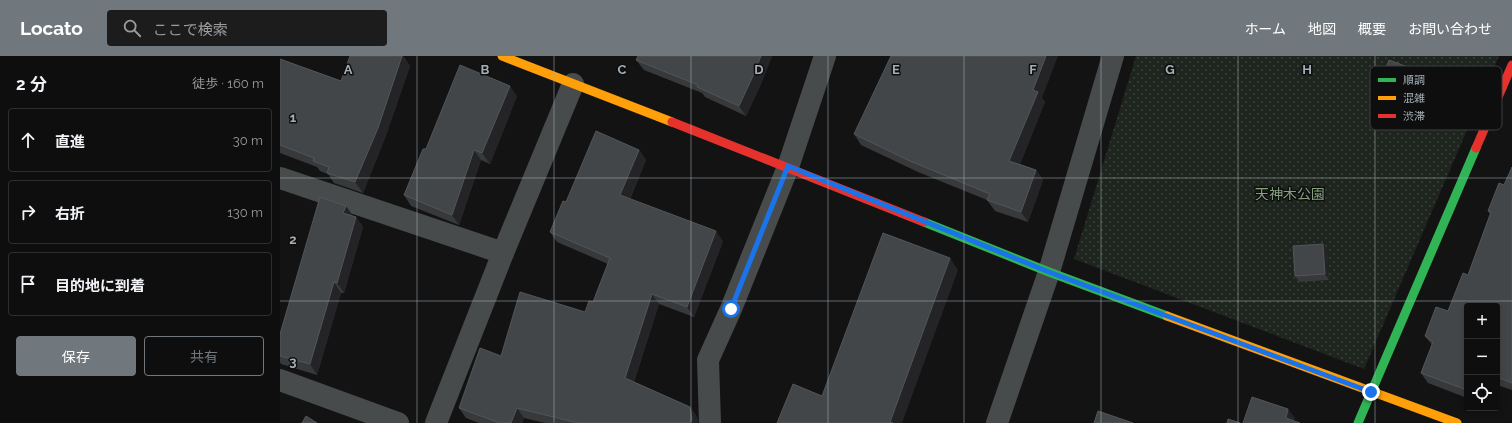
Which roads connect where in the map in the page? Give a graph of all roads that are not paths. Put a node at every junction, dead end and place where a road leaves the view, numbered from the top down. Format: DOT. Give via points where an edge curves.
graph roads {
  1 [pos="502,56"];
  2 [pos="825,56"];
  3 [pos="1113,56"];
  4 [pos="1512,65"];
  5 [pos="573,84"];
  6 [pos="1502,88"];
  7 [pos="1484,130"];
  8 [pos="788,166"];
  9 [pos="280,178"];
  10 [pos="503,253"];
  11 [pos="1049,272"];
  12 [pos="280,380"];
  13 [pos="1371,392"];
  14 [pos="398,423"];
  15 [pos="436,423"];
  16 [pos="710,423"];
  17 [pos="997,423"];
  18 [pos="1358,423"];
  19 [pos="1457,423"];
  1 -- 5 [label="street"];
  2 -- 8 [label="street"];
  3 -- 11 [label="street"];
  4 -- 6 [label="street"];
  5 -- 8 [label="street"];
  5 -- 10 [label="street"];
  7 -- 13 [label="street"];
  8 -- 11 [label="street"];
  8 -- 16 [label="street" via="708,360"];
  9 -- 10 [label="street"];
  10 -- 15 [label="street"];
  11 -- 13 [label="street"];
  11 -- 17 [label="street"];
  12 -- 14 [label="street"];
  13 -- 18 [label="street"];
  13 -- 19 [label="street"];
}
